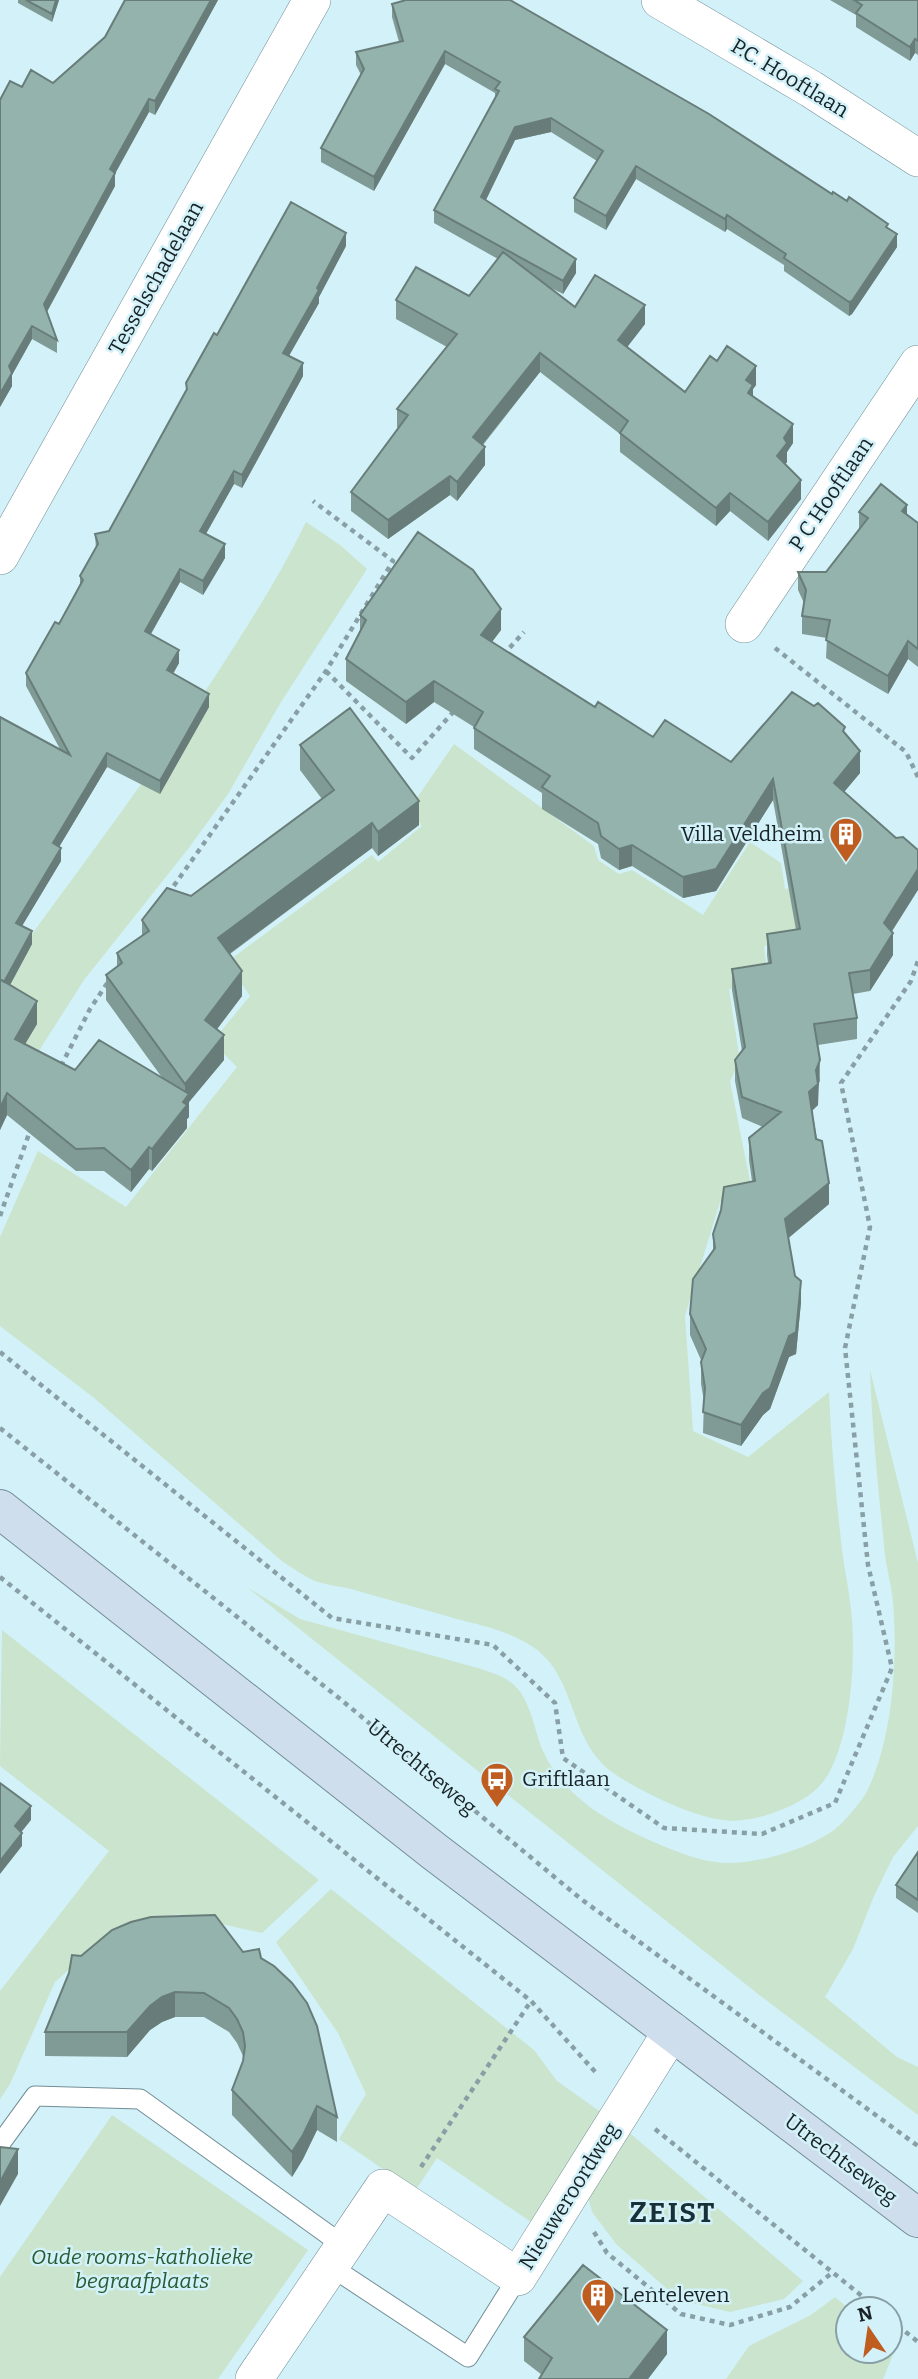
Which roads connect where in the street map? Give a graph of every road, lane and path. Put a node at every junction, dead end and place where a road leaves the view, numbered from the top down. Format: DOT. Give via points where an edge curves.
graph roads {
  1 [pos="312,0"];
  2 [pos="660,0"];
  3 [pos="918,158"];
  4 [pos="918,364"];
  5 [pos="313,501"];
  6 [pos="10,514"];
  7 [pos="0,556"];
  8 [pos="744,624"];
  9 [pos="524,632"];
  10 [pos="499,661"];
  11 [pos="326,671"];
  12 [pos="464,700"];
  13 [pos="918,777"];
  14 [pos="168,894"];
  15 [pos="918,961"];
  16 [pos="114,974"];
  17 [pos="59,1069"];
  18 [pos="30,1130"];
  19 [pos="0,1216"];
  20 [pos="0,1352"];
  21 [pos="0,1428"];
  22 [pos="0,1509"];
  23 [pos="0,1577"];
  24 [pos="531,2001"];
  25 [pos="672,2031"];
  26 [pos="625,2105"];
  27 [pos="0,2144"];
  28 [pos="918,2146"];
  29 [pos="579,2181"];
  30 [pos="399,2200"];
  31 [pos="918,2218"];
  32 [pos="337,2256"];
  33 [pos="833,2272"];
  34 [pos="517,2277"];
  35 [pos="861,2295"];
  36 [pos="904,2330"];
  37 [pos="918,2342"];
  38 [pos="254,2379"];
  1 -- 6 [label="street, Tesselschadelaan"];
  2 -- 3 [label="street, P.C. Hooftlaan"];
  4 -- 8 [label="street, P C Hooftlaan"];
  5 -- 11 [label="path" via="393,561"];
  6 -- 7 [label="street, Tesselschadelaan"];
  8 -- 13 [label="path" via="906,752"];
  9 -- 10 [label="path"];
  11 -- 12 [label="path" via="412,758"];
  11 -- 14 [label="path"];
  15 -- 20 [label="path" via="911,981 841,1083 870,1227 845,1348 869,1565 892,1668 835,1803 762,1834 664,1828 563,1758 555,1703 493,1645 332,1618"];
  16 -- 17 [label="path"];
  18 -- 19 [label="path"];
  21 -- 28 [label="path, Utrechtseweg" via="339,1698 581,1899"];
  22 -- 25 [label="main road, Utrechtseweg" via="435,1852"];
  23 -- 24 [label="path"];
  24 -- 26 [label="path"];
  24 -- 30 [label="path"];
  25 -- 26 [label="street, Nieuweroordweg"];
  25 -- 31 [label="main road, Utrechtseweg"];
  26 -- 29 [label="street, Nieuweroordweg"];
  26 -- 33 [label="path"];
  27 -- 32 [label="lane" via="35,2096 140,2099"];
  29 -- 33 [label="path" via="584,2216 607,2253 681,2314 730,2325 790,2307"];
  29 -- 34 [label="street, Nieuweroordweg"];
  30 -- 32 [label="street" via="383,2189"];
  30 -- 34 [label="street, Nieuweroordweg"];
  32 -- 34 [label="lane" via="468,2357"];
  32 -- 38 [label="street"];
  33 -- 35 [label="path"];
  36 -- 37 [label="path"];
}
